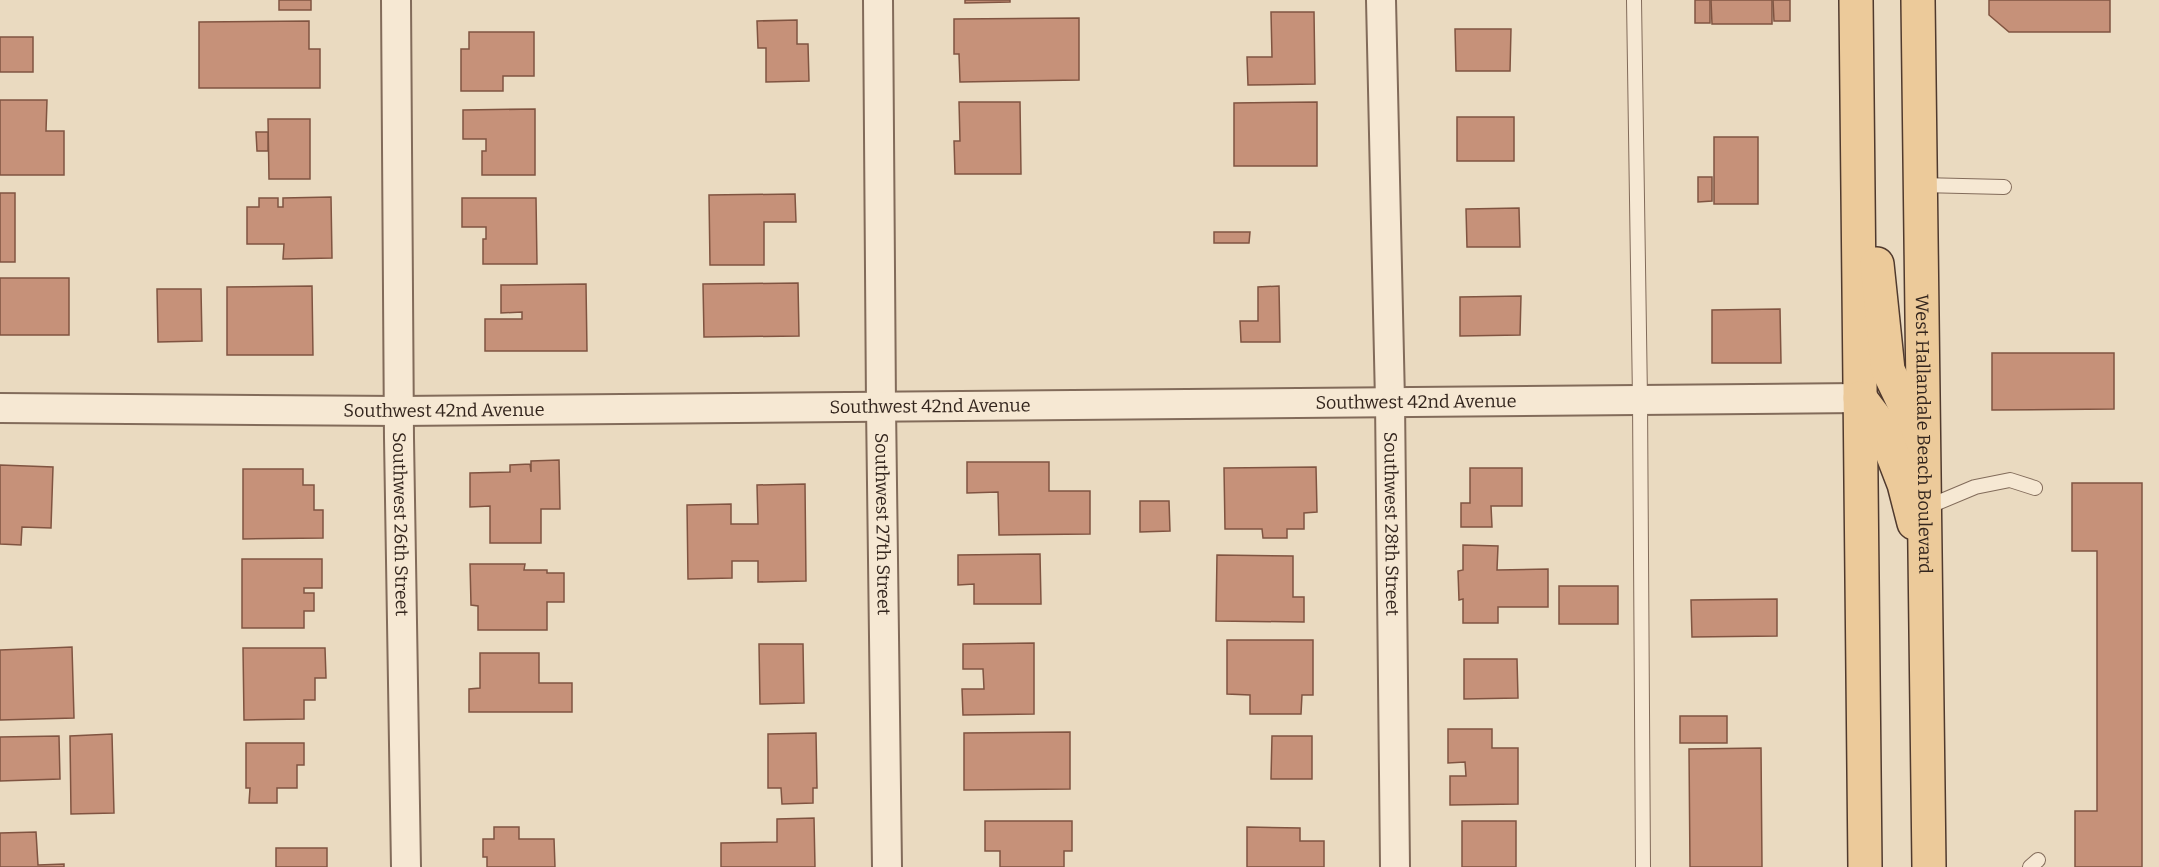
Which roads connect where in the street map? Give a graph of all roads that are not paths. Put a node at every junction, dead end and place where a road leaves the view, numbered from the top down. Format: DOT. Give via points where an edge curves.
graph roads {
  1 [pos="396,0"];
  2 [pos="878,0"];
  3 [pos="1381,0"];
  4 [pos="1634,0"];
  5 [pos="1856,0"];
  6 [pos="1918,0"];
  7 [pos="1857,75"];
  8 [pos="1921,184"];
  9 [pos="2004,187"];
  10 [pos="1860,398"];
  11 [pos="1640,399"];
  12 [pos="1390,401"];
  13 [pos="881,406"];
  14 [pos="0,408"];
  15 [pos="399,411"];
  16 [pos="1925,446"];
  17 [pos="2035,488"];
  18 [pos="1926,508"];
  19 [pos="1927,571"];
  20 [pos="406,867"];
  21 [pos="887,867"];
  22 [pos="1395,867"];
  23 [pos="1643,867"];
  24 [pos="1866,867"];
  25 [pos="1929,867"];
  1 -- 15 [label="street, Southwest 26th Street"];
  2 -- 13 [label="street, Southwest 27th Street"];
  3 -- 12 [label="street, Southwest 28th Street"];
  4 -- 11 [label="lane"];
  5 -- 7 [label="main road"];
  6 -- 8 [label="main road, West Hallandale Beach Boulevard"];
  7 -- 10 [label="main road"];
  7 -- 16 [label="main road" via="1888,370"];
  8 -- 9 [label="lane"];
  8 -- 16 [label="main road, West Hallandale Beach Boulevard"];
  10 -- 11 [label="street, Southwest 42nd Avenue"];
  10 -- 19 [label="main road" via="1882,427 1904,484"];
  10 -- 24 [label="main road"];
  11 -- 12 [label="street, Southwest 42nd Avenue"];
  11 -- 23 [label="lane"];
  12 -- 13 [label="street, Southwest 42nd Avenue"];
  12 -- 22 [label="street, Southwest 28th Street"];
  13 -- 15 [label="street, Southwest 42nd Avenue"];
  13 -- 21 [label="street, Southwest 27th Street"];
  14 -- 15 [label="street, Southwest 42nd Avenue"];
  15 -- 20 [label="street, Southwest 26th Street"];
  16 -- 18 [label="main road, West Hallandale Beach Boulevard"];
  17 -- 18 [label="lane" via="2010,480 1975,487"];
  18 -- 19 [label="main road, West Hallandale Beach Boulevard"];
  19 -- 25 [label="main road, West Hallandale Beach Boulevard"];
}
